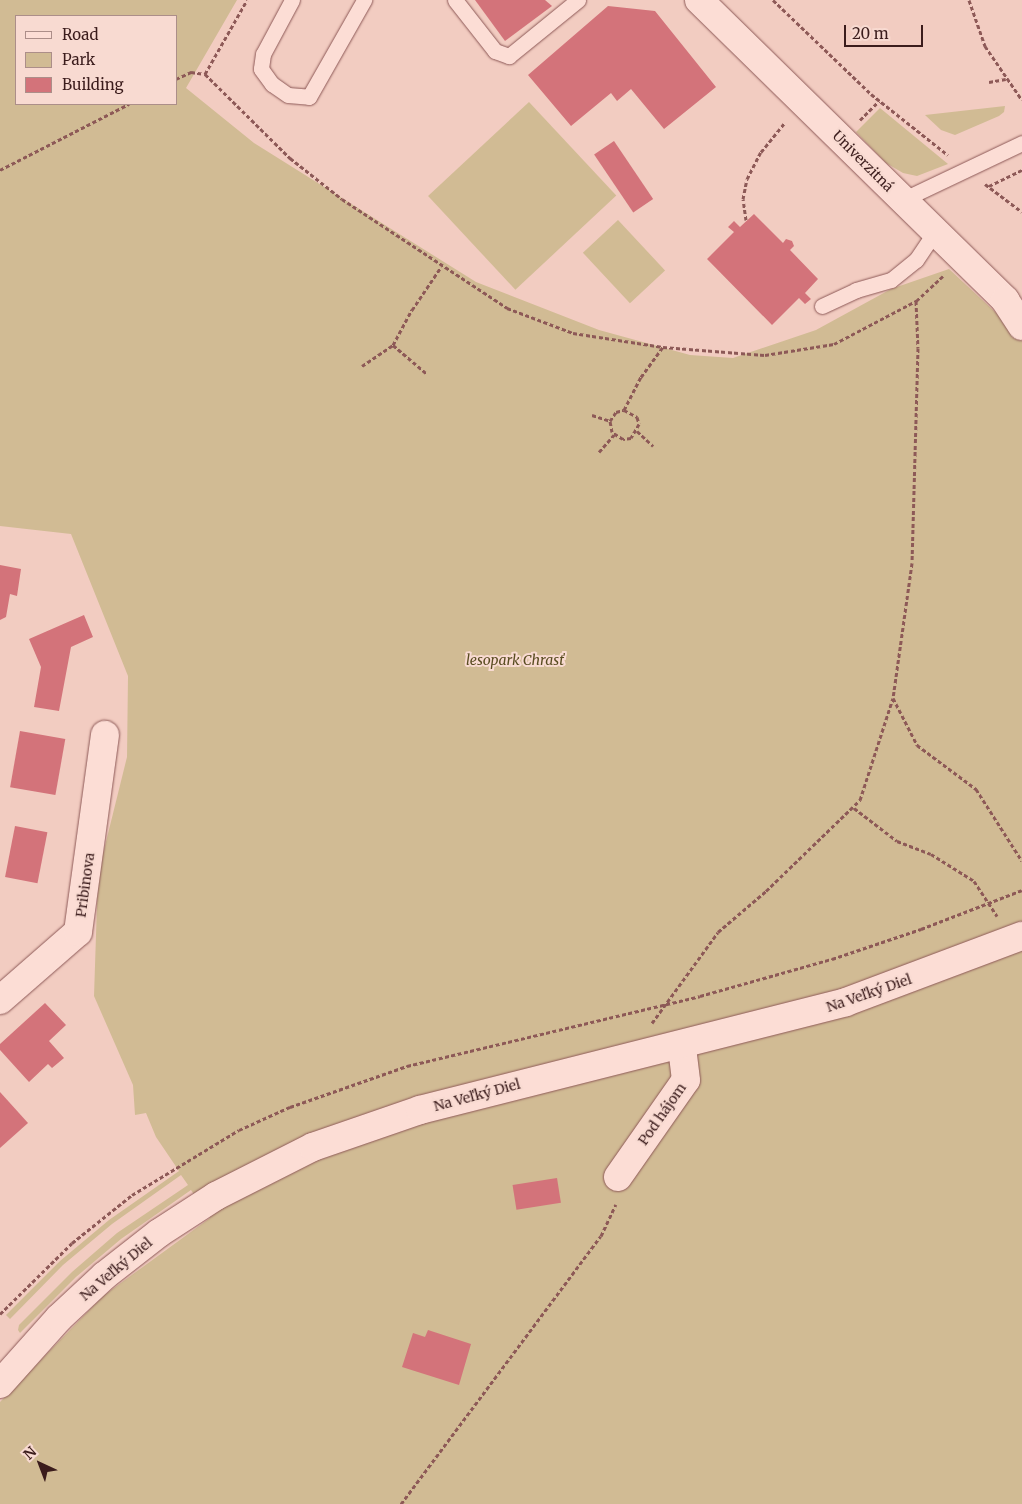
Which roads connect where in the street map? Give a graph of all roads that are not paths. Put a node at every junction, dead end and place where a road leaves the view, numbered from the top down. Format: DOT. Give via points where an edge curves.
graph roads {
  1 [pos="292,0"];
  2 [pos="364,0"];
  3 [pos="455,0"];
  4 [pos="578,0"];
  5 [pos="699,0"];
  6 [pos="1022,143"];
  7 [pos="902,200"];
  8 [pos="935,232"];
  9 [pos="822,306"];
  10 [pos="1022,326"];
  11 [pos="105,735"];
  12 [pos="1022,936"];
  13 [pos="0,1000"];
  14 [pos="682,1046"];
  15 [pos="618,1177"];
  16 [pos="0,1384"];
  1 -- 2 [label="lane" via="263,54 261,69 272,84 288,95 309,97"];
  3 -- 4 [label="lane" via="494,51 509,56"];
  5 -- 7 [label="street, Univerzitná"];
  6 -- 7 [label="lane"];
  7 -- 8 [label="street, Univerzitná"];
  8 -- 9 [label="lane" via="916,260 891,280 856,290"];
  8 -- 10 [label="street, Univerzitná" via="1005,300"];
  11 -- 13 [label="street, Pribinova" via="78,932"];
  12 -- 14 [label="street, Na Veľký Diel" via="846,1002"];
  14 -- 15 [label="street, Pod hájom" via="686,1080"];
  14 -- 16 [label="street, Na Veľký Diel" via="420,1110 313,1147 264,1170 167,1228 104,1276 59,1318"];
}
